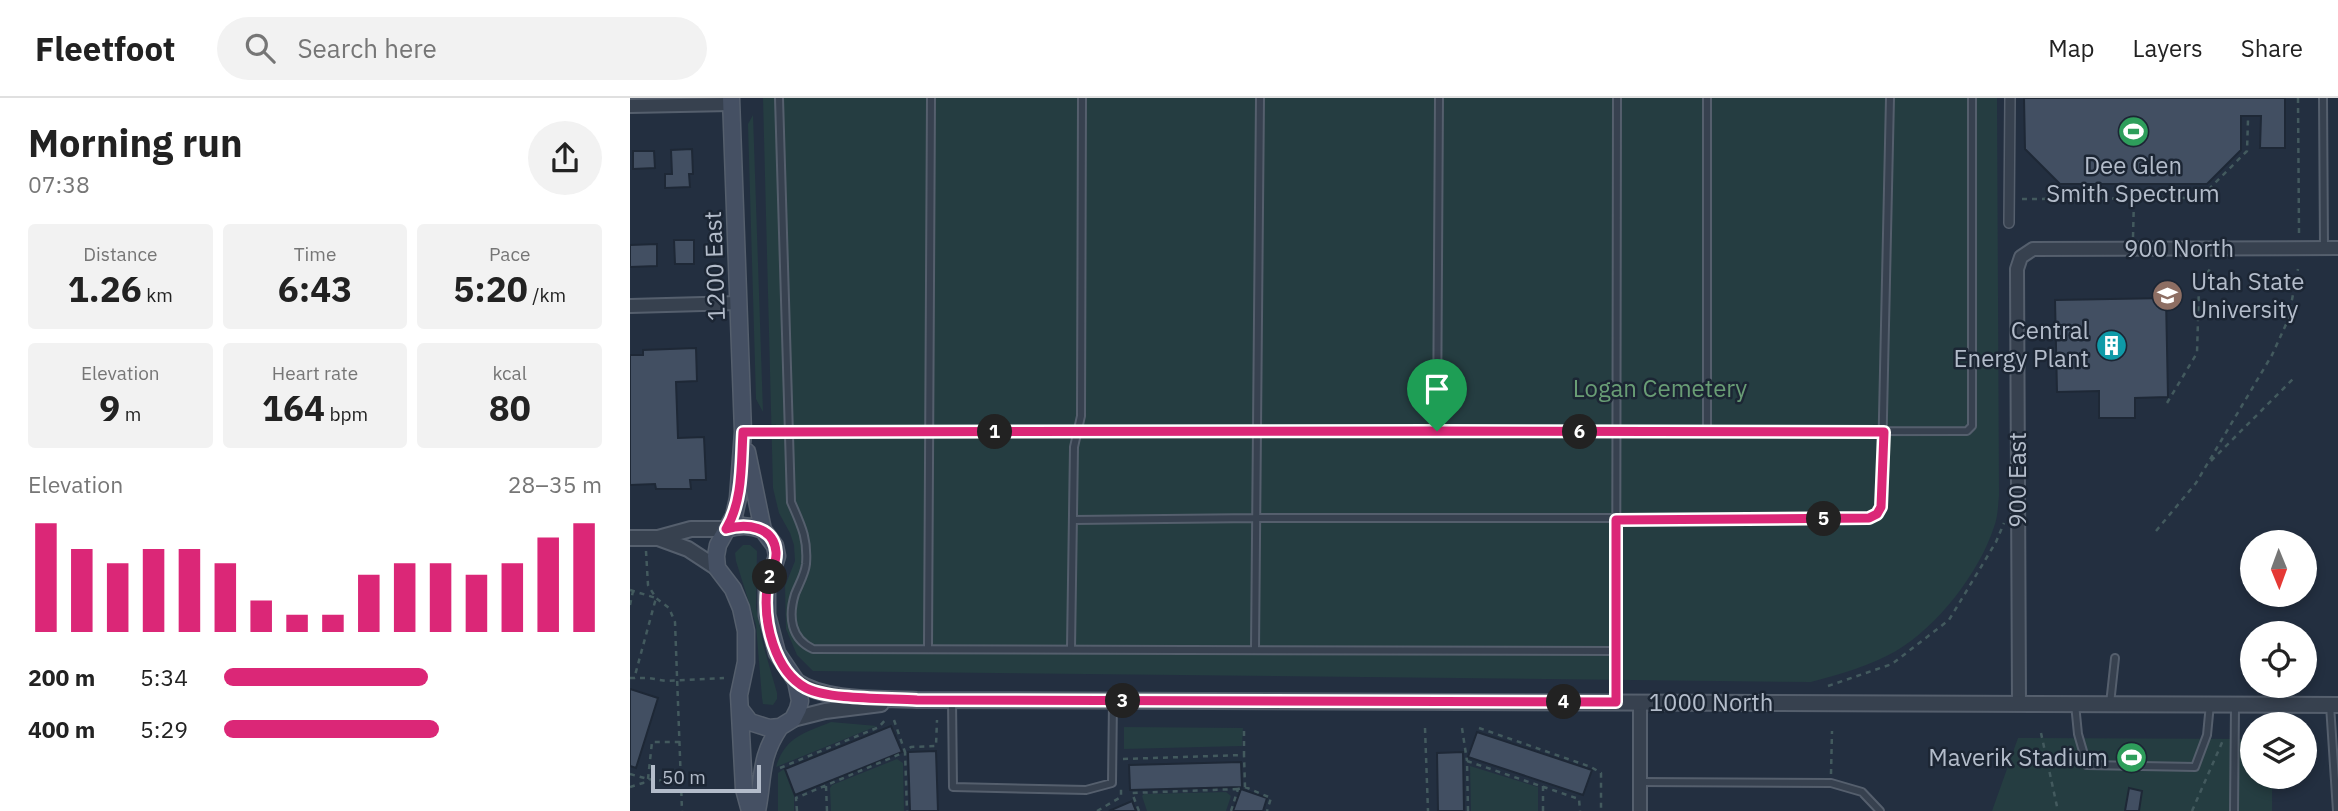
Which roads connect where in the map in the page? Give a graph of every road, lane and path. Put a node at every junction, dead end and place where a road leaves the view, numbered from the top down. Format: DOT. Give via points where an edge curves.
graph roads {
  1 [pos="779,98"];
  2 [pos="930,98"];
  3 [pos="1082,98"];
  4 [pos="1260,98"];
  5 [pos="1438,98"];
  6 [pos="1617,98"];
  7 [pos="1707,98"];
  8 [pos="1890,98"];
  9 [pos="1972,98"];
  10 [pos="2010,98"];
  11 [pos="2298,98"];
  12 [pos="2323,98"];
  13 [pos="731,101"];
  14 [pos="630,106"];
  15 [pos="2248,120"];
  16 [pos="2134,198"];
  17 [pos="2008,200"];
  18 [pos="2009,223"];
  19 [pos="2299,233"];
  20 [pos="2133,239"];
  21 [pos="2324,248"];
  22 [pos="2338,248"];
  23 [pos="2021,257"];
  24 [pos="2211,267"];
  25 [pos="2298,269"];
  26 [pos="739,303"];
  27 [pos="630,306"];
  28 [pos="2294,378"];
  29 [pos="2167,403"];
  30 [pos="930,431"];
  31 [pos="1437,431"];
  32 [pos="743,432"];
  33 [pos="788,432"];
  34 [pos="1077,432"];
  35 [pos="1257,432"];
  36 [pos="1616,432"];
  37 [pos="1707,432"];
  38 [pos="1884,432"];
  39 [pos="2207,466"];
  40 [pos="2007,516"];
  41 [pos="1256,518"];
  42 [pos="1074,520"];
  43 [pos="1616,520"];
  44 [pos="726,529"];
  45 [pos="763,530"];
  46 [pos="2156,531"];
  47 [pos="658,537"];
  48 [pos="630,538"];
  49 [pos="646,551"];
  50 [pos="717,568"];
  51 [pos="632,591"];
  52 [pos="656,598"];
  53 [pos="630,605"];
  54 [pos="928,648"];
  55 [pos="1071,648"];
  56 [pos="1255,649"];
  57 [pos="1616,651"];
  58 [pos="2115,658"];
  59 [pos="632,678"];
  60 [pos="724,678"];
  61 [pos="678,681"];
  62 [pos="796,681"];
  63 [pos="1828,686"];
  64 [pos="917,700"];
  65 [pos="953,700"];
  66 [pos="1113,701"];
  67 [pos="1616,702"];
  68 [pos="1640,702"];
  69 [pos="2019,704"];
  70 [pos="2075,704"];
  71 [pos="2110,704"];
  72 [pos="2210,705"];
  73 [pos="2235,705"];
  74 [pos="2334,705"];
  75 [pos="740,709"];
  76 [pos="886,719"];
  77 [pos="894,720"];
  78 [pos="937,720"];
  79 [pos="786,723"];
  80 [pos="1244,726"];
  81 [pos="1425,728"];
  82 [pos="1462,728"];
  83 [pos="1479,728"];
  84 [pos="1832,732"];
  85 [pos="2041,733"];
  86 [pos="2225,735"];
  87 [pos="680,742"];
  88 [pos="905,752"];
  89 [pos="1244,755"];
  90 [pos="1120,759"];
  91 [pos="1466,761"];
  92 [pos="773,771"];
  93 [pos="630,774"];
  94 [pos="648,779"];
  95 [pos="1640,782"];
  96 [pos="681,783"];
  97 [pos="1831,783"];
  98 [pos="825,786"];
  99 [pos="1543,786"];
  100 [pos="630,787"];
  101 [pos="1245,787"];
  102 [pos="1238,789"];
  103 [pos="682,811"];
  104 [pos="750,811"];
  105 [pos="757,811"];
  106 [pos="797,811"];
  107 [pos="827,811"];
  108 [pos="908,811"];
  109 [pos="1139,811"];
  110 [pos="1231,811"];
  111 [pos="1267,811"];
  112 [pos="1428,811"];
  113 [pos="1468,811"];
  114 [pos="1543,811"];
  115 [pos="1580,811"];
  116 [pos="1601,811"];
  117 [pos="1640,811"];
  118 [pos="1880,811"];
  119 [pos="2057,811"];
  120 [pos="2192,811"];
  121 [pos="2234,811"];
  122 [pos="2337,811"];
  1 -- 33 [label="lane"];
  2 -- 30 [label="lane"];
  3 -- 34 [label="lane" via="1081,416"];
  4 -- 35 [label="lane"];
  5 -- 31 [label="lane"];
  6 -- 36 [label="lane"];
  7 -- 37 [label="lane"];
  8 -- 38 [label="lane"];
  9 -- 38 [label="lane" via="1972,426 1967,432"];
  10 -- 17 [label="street"];
  11 -- 19 [label="path"];
  12 -- 21 [label="lane"];
  13 -- 14 [label="street"];
  13 -- 26 [label="main road, 1200 East"];
  15 -- 16 [label="path" via="2247,151 2200,198"];
  16 -- 17 [label="path"];
  16 -- 20 [label="path"];
  17 -- 18 [label="street"];
  21 -- 22 [label="street, 900 North"];
  21 -- 23 [label="street, 900 North" via="2034,249"];
  23 -- 69 [label="street, 900 East"];
  24 -- 29 [label="path" via="2199,287 2197,353"];
  25 -- 39 [label="path" via="2293,304 2280,338"];
  26 -- 27 [label="street"];
  26 -- 32 [label="main road, 1200 East"];
  28 -- 39 [label="path"];
  30 -- 33 [label="lane"];
  30 -- 34 [label="lane"];
  30 -- 54 [label="lane"];
  31 -- 35 [label="lane"];
  31 -- 36 [label="lane"];
  32 -- 33 [label="lane"];
  32 -- 44 [label="main road, 1200 East" via="738,498"];
  32 -- 45 [label="main road, 1200 East"];
  33 -- 54 [label="lane" via="791,502 806,537 806,567 794,598 792,629 801,643 813,649"];
  34 -- 35 [label="lane"];
  34 -- 42 [label="lane"];
  35 -- 41 [label="lane"];
  36 -- 37 [label="lane"];
  36 -- 43 [label="lane"];
  37 -- 38 [label="lane"];
  38 -- 43 [label="lane" via="1881,507 1869,518"];
  39 -- 46 [label="path"];
  40 -- 63 [label="path" via="1949,620 1892,664"];
  41 -- 42 [label="lane"];
  41 -- 43 [label="lane"];
  41 -- 56 [label="lane"];
  42 -- 55 [label="lane"];
  43 -- 57 [label="lane"];
  44 -- 45 [label="main road" via="738,525"];
  44 -- 47 [label="street" via="691,529"];
  44 -- 50 [label="main road, 1200 East" via="718,545"];
  45 -- 62 [label="main road, 1200 East" via="775,545 776,556 768,587 769,627 778,653"];
  47 -- 48 [label="street"];
  47 -- 50 [label="street"];
  49 -- 52 [label="path" via="648,584"];
  50 -- 75 [label="main road" via="738,599 746,631"];
  51 -- 52 [label="path"];
  51 -- 53 [label="path"];
  52 -- 59 [label="path"];
  52 -- 61 [label="path" via="669,608 675,622"];
  54 -- 55 [label="lane"];
  55 -- 56 [label="lane"];
  56 -- 57 [label="lane"];
  57 -- 67 [label="lane"];
  58 -- 71 [label="lane"];
  59 -- 61 [label="path"];
  60 -- 61 [label="path"];
  61 -- 87 [label="path"];
  62 -- 64 [label="street, 1000 North" via="826,694"];
  62 -- 79 [label="main road" via="799,709"];
  64 -- 65 [label="street, 1000 North"];
  64 -- 79 [label="street, 1000 North" via="825,711"];
  65 -- 66 [label="street, 1000 North"];
  65 -- 66 [label="lane" via="953,787 1086,790 1112,783"];
  66 -- 67 [label="street, 1000 North"];
  67 -- 68 [label="street, 1000 North"];
  68 -- 69 [label="street, 1000 North"];
  68 -- 95 [label="street"];
  69 -- 70 [label="street, 1000 North"];
  70 -- 71 [label="street, 1000 North"];
  70 -- 72 [label="lane" via="2087,765 2195,767 2207,735"];
  71 -- 72 [label="street, 1000 North"];
  72 -- 73 [label="street, 1000 North"];
  73 -- 74 [label="street, 1000 North"];
  73 -- 121 [label="lane"];
  74 -- 122 [label="lane"];
  75 -- 79 [label="main road" via="758,726"];
  75 -- 104 [label="main road" via="744,789"];
  76 -- 92 [label="path"];
  77 -- 88 [label="path"];
  78 -- 88 [label="path" via="936,746 911,747"];
  79 -- 105 [label="main road" via="764,757"];
  80 -- 89 [label="path"];
  81 -- 112 [label="path"];
  82 -- 91 [label="path"];
  83 -- 116 [label="path" via="1591,766 1601,773"];
  84 -- 97 [label="path"];
  85 -- 119 [label="path"];
  86 -- 120 [label="path"];
  87 -- 94 [label="path" via="652,741"];
  87 -- 96 [label="path"];
  88 -- 98 [label="path"];
  88 -- 108 [label="path"];
  89 -- 90 [label="path"];
  89 -- 101 [label="path"];
  91 -- 99 [label="path"];
  91 -- 113 [label="path"];
  93 -- 94 [label="path"];
  94 -- 96 [label="path"];
  94 -- 100 [label="path"];
  95 -- 97 [label="lane"];
  95 -- 117 [label="street"];
  96 -- 103 [label="path"];
  97 -- 118 [label="lane" via="1862,792"];
  98 -- 106 [label="path" via="796,798"];
  98 -- 107 [label="path"];
  99 -- 114 [label="path"];
  99 -- 115 [label="path" via="1579,799"];
  101 -- 102 [label="path"];
  101 -- 111 [label="path" via="1271,798"];
  102 -- 109 [label="path" via="1132,793"];
  102 -- 110 [label="path"];
}
